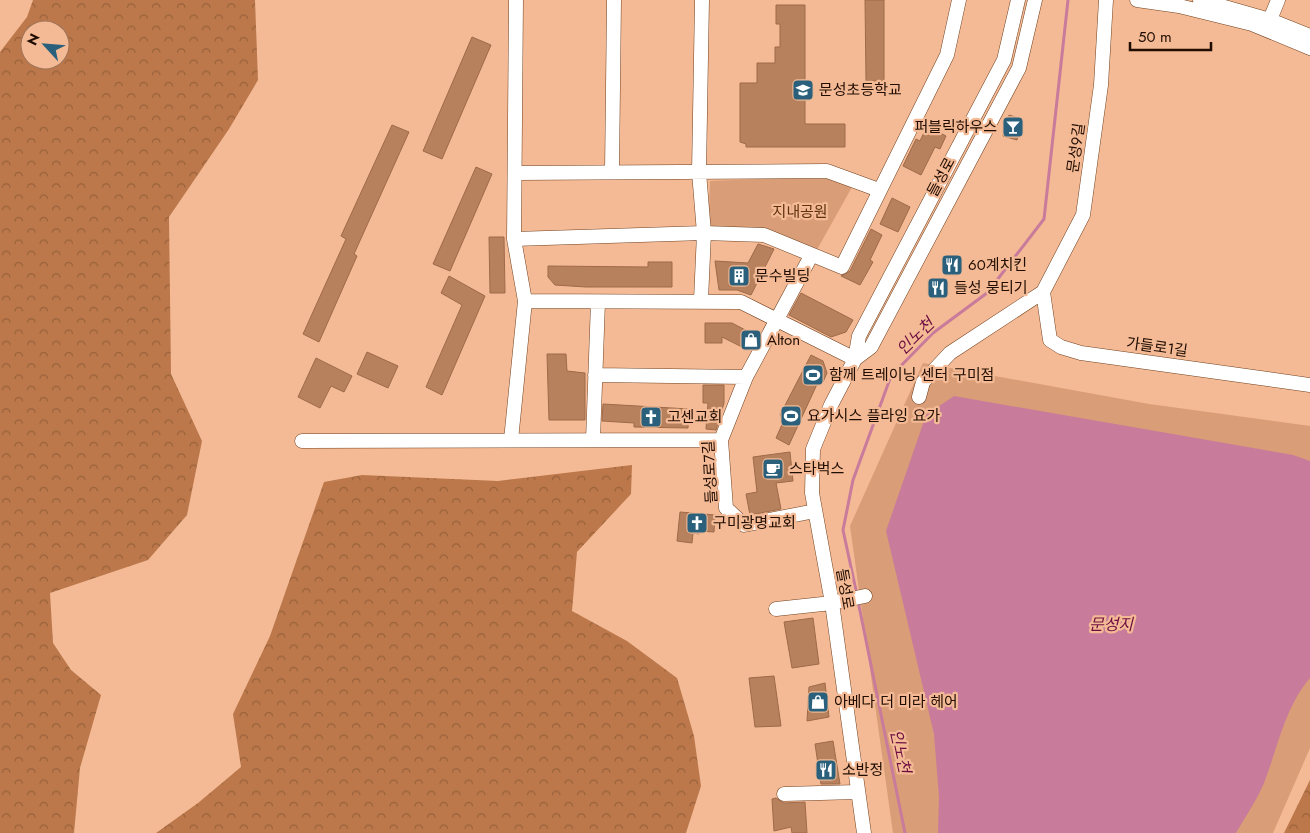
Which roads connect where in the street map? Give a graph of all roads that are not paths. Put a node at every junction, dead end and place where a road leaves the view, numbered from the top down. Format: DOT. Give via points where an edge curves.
graph roads {
  1 [pos="516,0"];
  2 [pos="614,0"];
  3 [pos="702,0"];
  4 [pos="959,0"];
  5 [pos="1018,0"];
  6 [pos="1034,0"];
  7 [pos="1106,0"];
  8 [pos="1137,0"];
  9 [pos="1200,0"];
  10 [pos="1278,0"];
  11 [pos="1268,25"];
  12 [pos="1310,36"];
  13 [pos="1310,48"];
  14 [pos="612,172"];
  15 [pos="699,172"];
  16 [pos="514,173"];
  17 [pos="879,190"];
  18 [pos="704,233"];
  19 [pos="514,239"];
  20 [pos="811,256"];
  21 [pos="1043,292"];
  22 [pos="701,300"];
  23 [pos="525,301"];
  24 [pos="598,302"];
  25 [pos="777,322"];
  26 [pos="856,359"];
  27 [pos="595,375"];
  28 [pos="746,377"];
  29 [pos="1310,385"];
  30 [pos="919,397"];
  31 [pos="512,440"];
  32 [pos="593,440"];
  33 [pos="721,440"];
  34 [pos="302,441"];
  35 [pos="815,511"];
  36 [pos="865,596"];
  37 [pos="832,603"];
  38 [pos="776,610"];
  39 [pos="857,792"];
  40 [pos="784,794"];
  41 [pos="864,833"];
  1 -- 16 [label="street"];
  2 -- 14 [label="street"];
  3 -- 15 [label="street"];
  4 -- 17 [label="street" via="948,55"];
  5 -- 26 [label="street, 들성로" via="1004,60 859,336"];
  6 -- 26 [label="street, 들성로" via="1018,68 871,347"];
  7 -- 21 [label="street, 문성9길" via="1102,85 1083,215"];
  8 -- 11 [label="street"];
  9 -- 11 [label="street"];
  10 -- 11 [label="street"];
  11 -- 12 [label="street"];
  11 -- 13 [label="street"];
  14 -- 15 [label="street"];
  14 -- 16 [label="street"];
  15 -- 17 [label="street" via="827,171"];
  15 -- 18 [label="street"];
  16 -- 19 [label="street"];
  17 -- 20 [label="street" via="842,267"];
  18 -- 19 [label="street"];
  18 -- 20 [label="street" via="764,235"];
  18 -- 22 [label="street"];
  19 -- 23 [label="street"];
  20 -- 25 [label="street, 들성로7길"];
  21 -- 29 [label="street, 가들로1길" via="1050,340 1061,347 1081,353"];
  21 -- 30 [label="street" via="950,353 923,382"];
  22 -- 24 [label="street"];
  22 -- 25 [label="street" via="740,302"];
  23 -- 24 [label="street"];
  23 -- 31 [label="street"];
  24 -- 27 [label="street"];
  25 -- 26 [label="street"];
  25 -- 28 [label="street, 들성로7길"];
  26 -- 35 [label="street, 들성로" via="831,405 813,449"];
  27 -- 28 [label="street"];
  27 -- 32 [label="street"];
  28 -- 33 [label="street, 들성로7길"];
  31 -- 32 [label="street"];
  31 -- 34 [label="street"];
  32 -- 33 [label="street"];
  33 -- 35 [label="street, 들성로7길" via="726,508 744,525"];
  35 -- 37 [label="street, 들성로"];
  36 -- 37 [label="street"];
  37 -- 38 [label="street"];
  37 -- 39 [label="street, 들성로"];
  39 -- 40 [label="street"];
  39 -- 41 [label="street, 들성로"];
}
